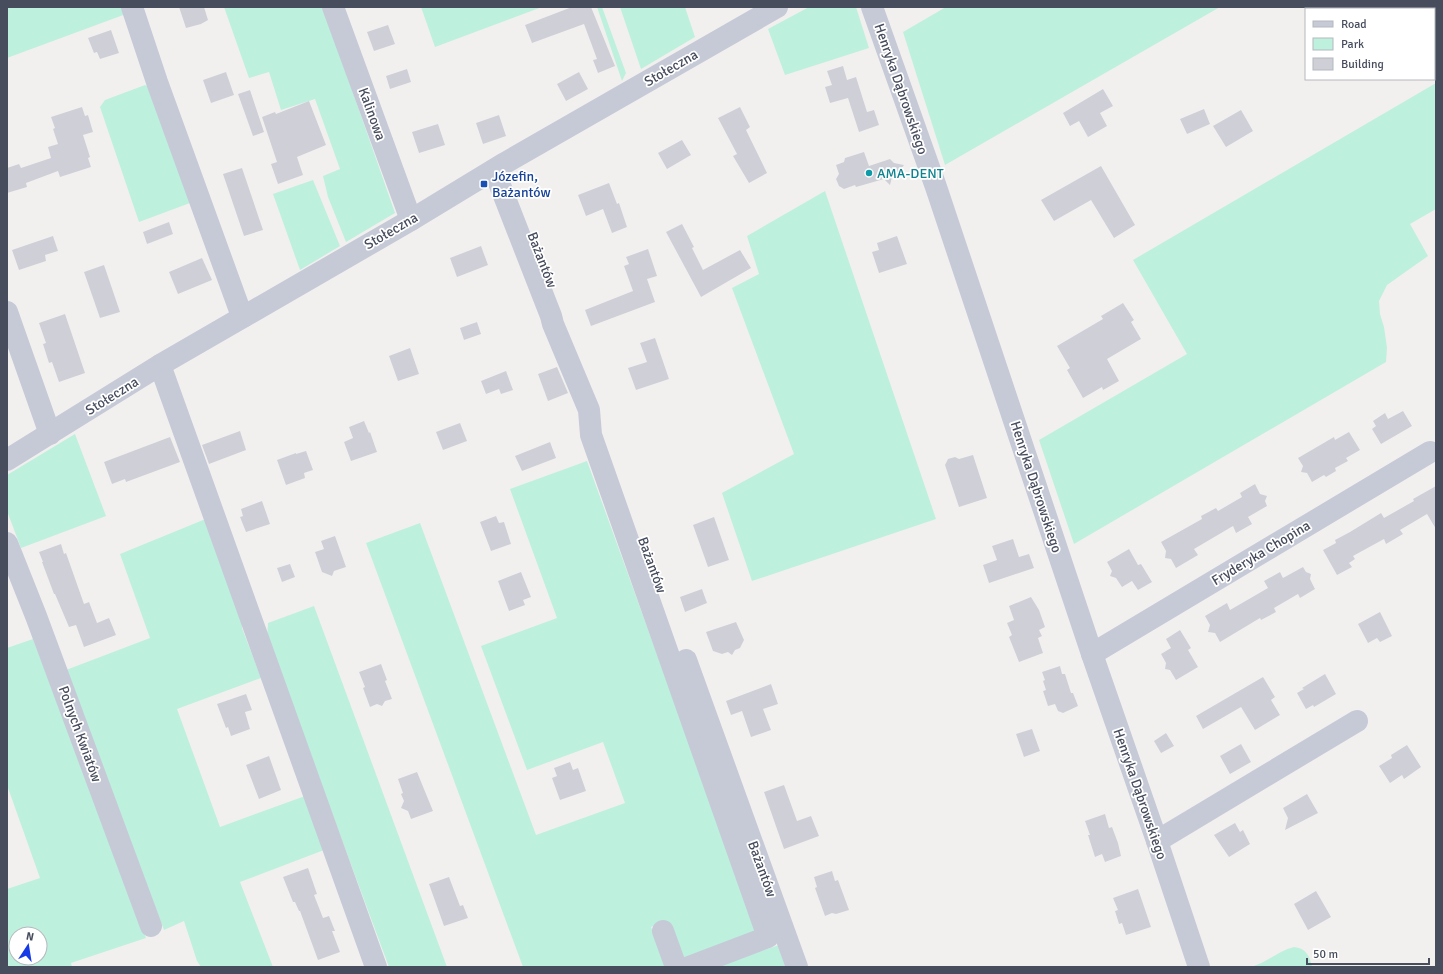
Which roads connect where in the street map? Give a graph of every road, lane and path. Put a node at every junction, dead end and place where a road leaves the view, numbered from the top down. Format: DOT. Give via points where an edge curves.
graph roads {
  1 [pos="132,7"];
  2 [pos="333,7"];
  3 [pos="778,7"];
  4 [pos="872,7"];
  5 [pos="499,166"];
  6 [pos="411,220"];
  7 [pos="7,312"];
  8 [pos="243,317"];
  9 [pos="160,365"];
  10 [pos="50,434"];
  11 [pos="1430,452"];
  12 [pos="7,460"];
  13 [pos="7,543"];
  14 [pos="1092,654"];
  15 [pos="1357,720"];
  16 [pos="1157,841"];
  17 [pos="151,926"];
  18 [pos="662,931"];
  19 [pos="376,967"];
  20 [pos="676,967"];
  21 [pos="689,967"];
  22 [pos="797,967"];
  23 [pos="1199,967"];
  1 -- 8 [label="street"];
  2 -- 6 [label="street, Kalinowa"];
  3 -- 5 [label="street, Stołeczna"];
  4 -- 14 [label="street, Henryka Dąbrowskiego" via="938,194"];
  5 -- 6 [label="street, Stołeczna"];
  5 -- 21 [label="street" via="553,324 589,410 591,436 768,938"];
  5 -- 22 [label="street, Bażantów" via="557,300"];
  6 -- 8 [label="street, Stołeczna"];
  7 -- 10 [label="street"];
  8 -- 9 [label="street, Stołeczna"];
  9 -- 10 [label="street, Stołeczna"];
  9 -- 19 [label="street"];
  10 -- 12 [label="street, Stołeczna"];
  11 -- 14 [label="street, Fryderyka Chopina"];
  13 -- 17 [label="street, Polnych Kwiatów"];
  14 -- 16 [label="street, Henryka Dąbrowskiego"];
  15 -- 16 [label="street"];
  16 -- 23 [label="street, Henryka Dąbrowskiego"];
  18 -- 20 [label="street"];
}
